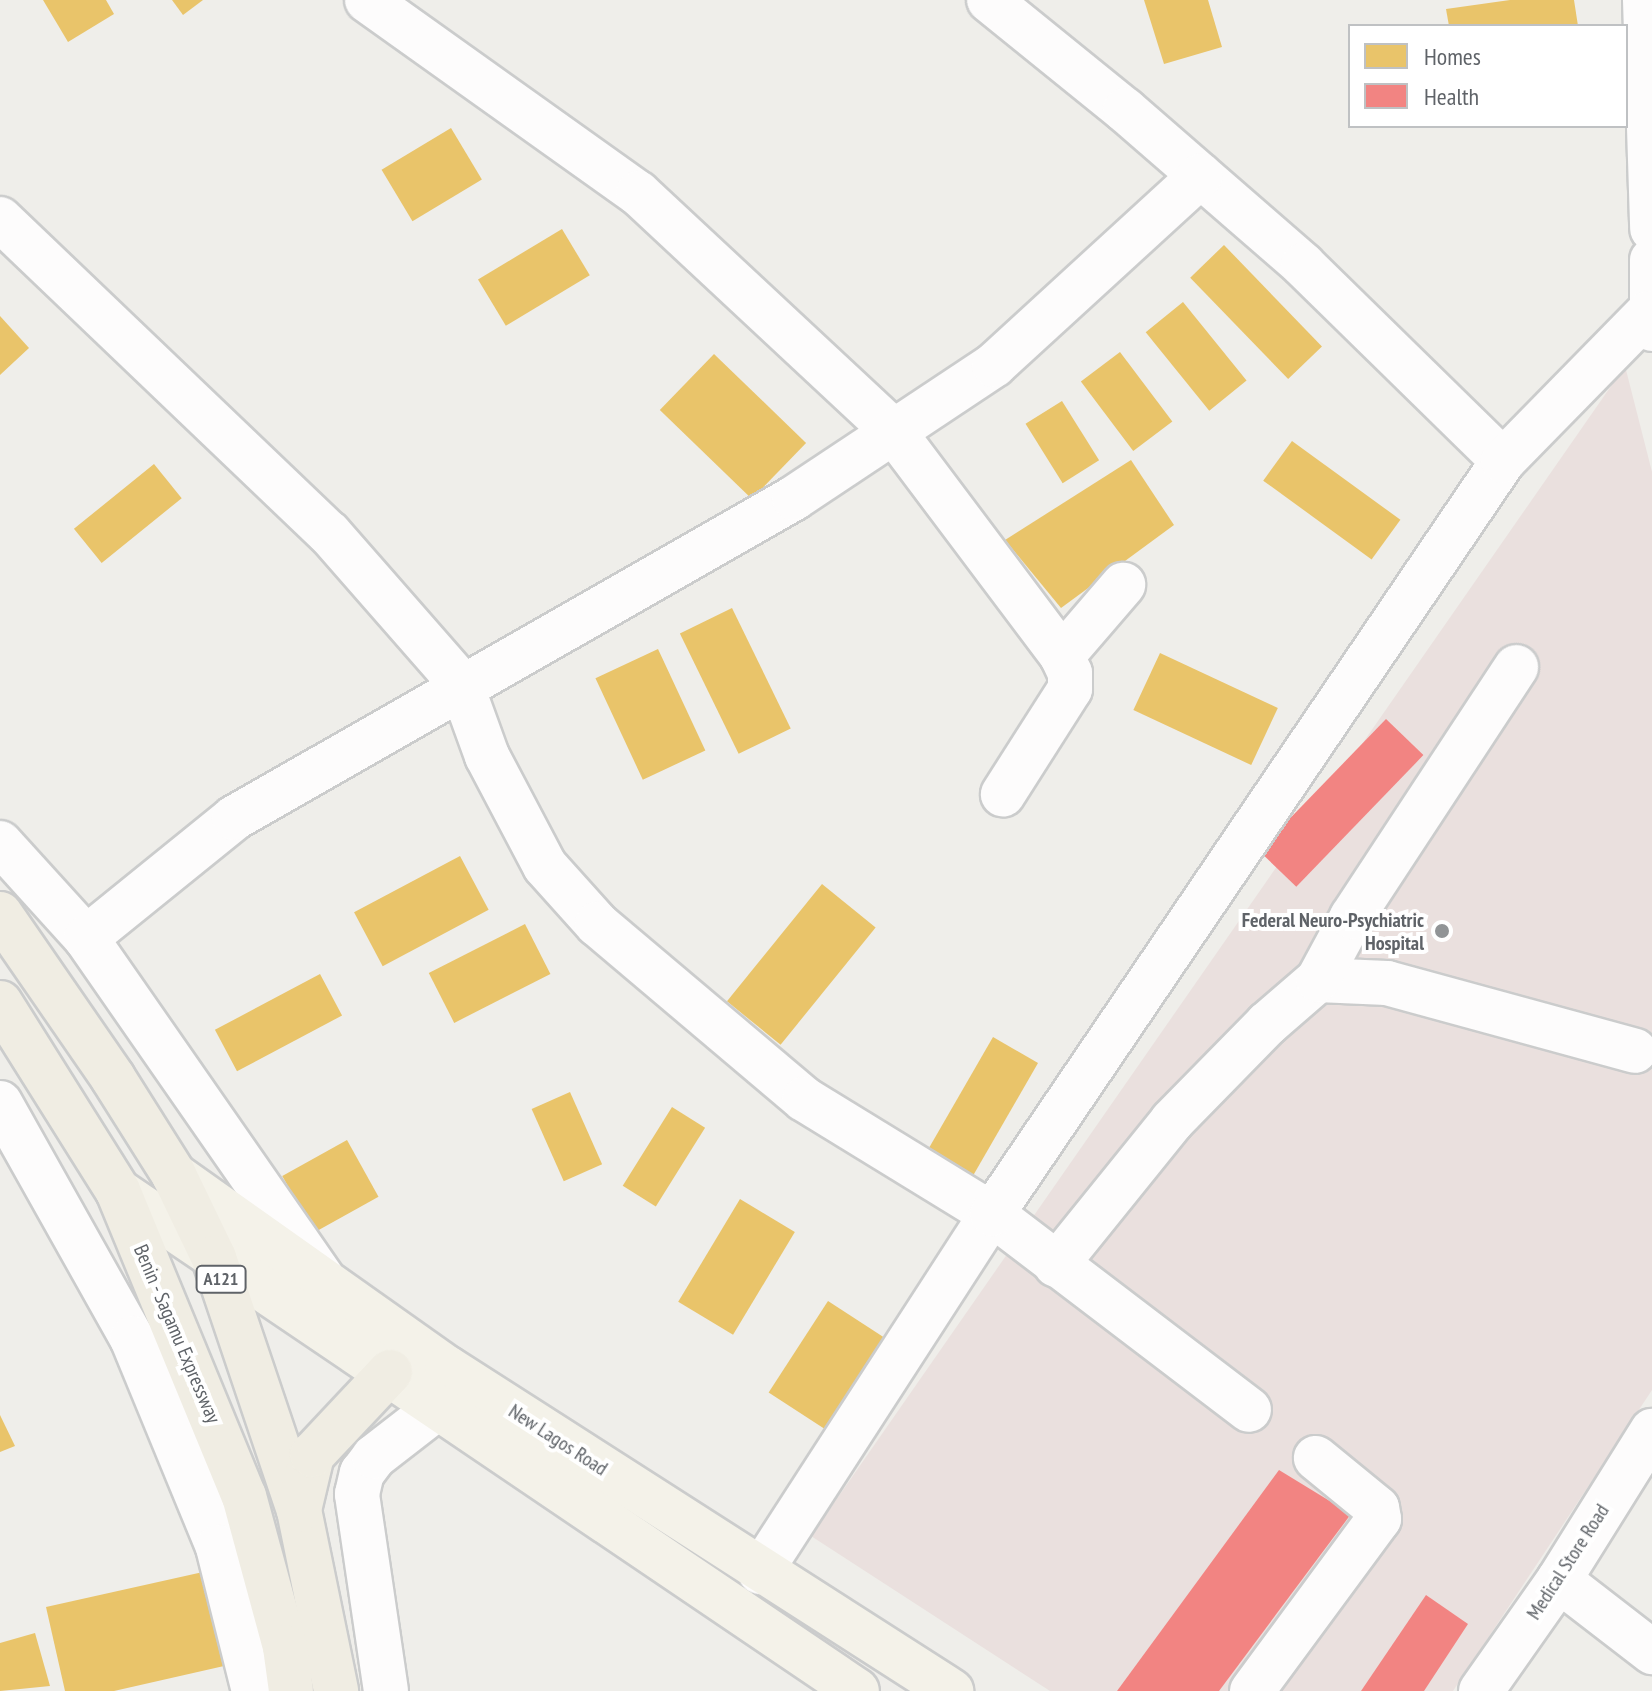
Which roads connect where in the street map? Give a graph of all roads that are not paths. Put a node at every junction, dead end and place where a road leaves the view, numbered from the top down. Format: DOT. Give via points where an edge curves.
graph roads {
  1 [pos="367,0"];
  2 [pos="989,0"];
  3 [pos="1645,0"];
  4 [pos="1200,176"];
  5 [pos="0,219"];
  6 [pos="1652,229"];
  7 [pos="1652,260"];
  8 [pos="1650,321"];
  9 [pos="894,432"];
  10 [pos="1503,461"];
  11 [pos="1123,585"];
  12 [pos="1062,656"];
  13 [pos="1516,667"];
  14 [pos="461,684"];
  15 [pos="1003,794"];
  16 [pos="0,843"];
  17 [pos="0,914"];
  18 [pos="86,938"];
  19 [pos="1318,980"];
  20 [pos="6,1027"];
  21 [pos="1635,1051"];
  22 [pos="0,1103"];
  23 [pos="174,1175"];
  24 [pos="118,1191"];
  25 [pos="992,1214"];
  26 [pos="214,1258"];
  27 [pos="1056,1265"];
  28 [pos="326,1283"];
  29 [pos="390,1372"];
  30 [pos="441,1405"];
  31 [pos="1249,1410"];
  32 [pos="1652,1431"];
  33 [pos="1316,1458"];
  34 [pos="299,1510"];
  35 [pos="760,1572"];
  36 [pos="1559,1580"];
  37 [pos="1652,1652"];
  38 [pos="254,1691"];
  39 [pos="291,1691"];
  40 [pos="336,1691"];
  41 [pos="386,1691"];
  42 [pos="857,1691"];
  43 [pos="951,1691"];
  44 [pos="1252,1691"];
  45 [pos="1481,1691"];
  1 -- 9 [label="street" via="638,193"];
  2 -- 4 [label="street"];
  3 -- 6 [label="street"];
  4 -- 9 [label="street" via="994,365"];
  4 -- 10 [label="street" via="1303,265"];
  5 -- 14 [label="street" via="329,533"];
  7 -- 8 [label="street"];
  8 -- 10 [label="street"];
  9 -- 12 [label="street"];
  9 -- 14 [label="street" via="794,498"];
  10 -- 25 [label="street"];
  11 -- 12 [label="street"];
  12 -- 15 [label="street" via="1070,689"];
  13 -- 19 [label="street" via="1352,917"];
  14 -- 18 [label="street" via="234,818"];
  14 -- 25 [label="street" via="487,756 545,866 597,924 804,1099"];
  16 -- 18 [label="street"];
  17 -- 23 [label="highway, A121"];
  18 -- 28 [label="street"];
  19 -- 21 [label="street" via="1387,983"];
  19 -- 27 [label="street" via="1172,1121"];
  20 -- 24 [label="highway, Benin - Sagamu Expressway"];
  22 -- 38 [label="street" via="132,1338 218,1547"];
  23 -- 26 [label="highway, A121"];
  23 -- 28 [label="main road, New Lagos Road"];
  24 -- 26 [label="main road, New Lagos Road"];
  24 -- 39 [label="highway, Benin - Sagamu Expressway" via="244,1496 285,1647"];
  25 -- 27 [label="street"];
  25 -- 35 [label="street"];
  26 -- 29 [label="main road, New Lagos Road"];
  26 -- 34 [label="highway, A121"];
  27 -- 31 [label="street"];
  28 -- 35 [label="main road, New Lagos Road"];
  29 -- 30 [label="main road, New Lagos Road"];
  29 -- 34 [label="highway" via="312,1455"];
  30 -- 41 [label="street" via="374,1457 362,1473 357,1494"];
  30 -- 42 [label="main road, New Lagos Road"];
  32 -- 36 [label="street, Medical Store Road"];
  33 -- 44 [label="street" via="1377,1508 1379,1519"];
  34 -- 40 [label="highway, A121"];
  35 -- 43 [label="main road, New Lagos Road"];
  36 -- 37 [label="street"];
  36 -- 45 [label="street, Medical Store Road"];
}
